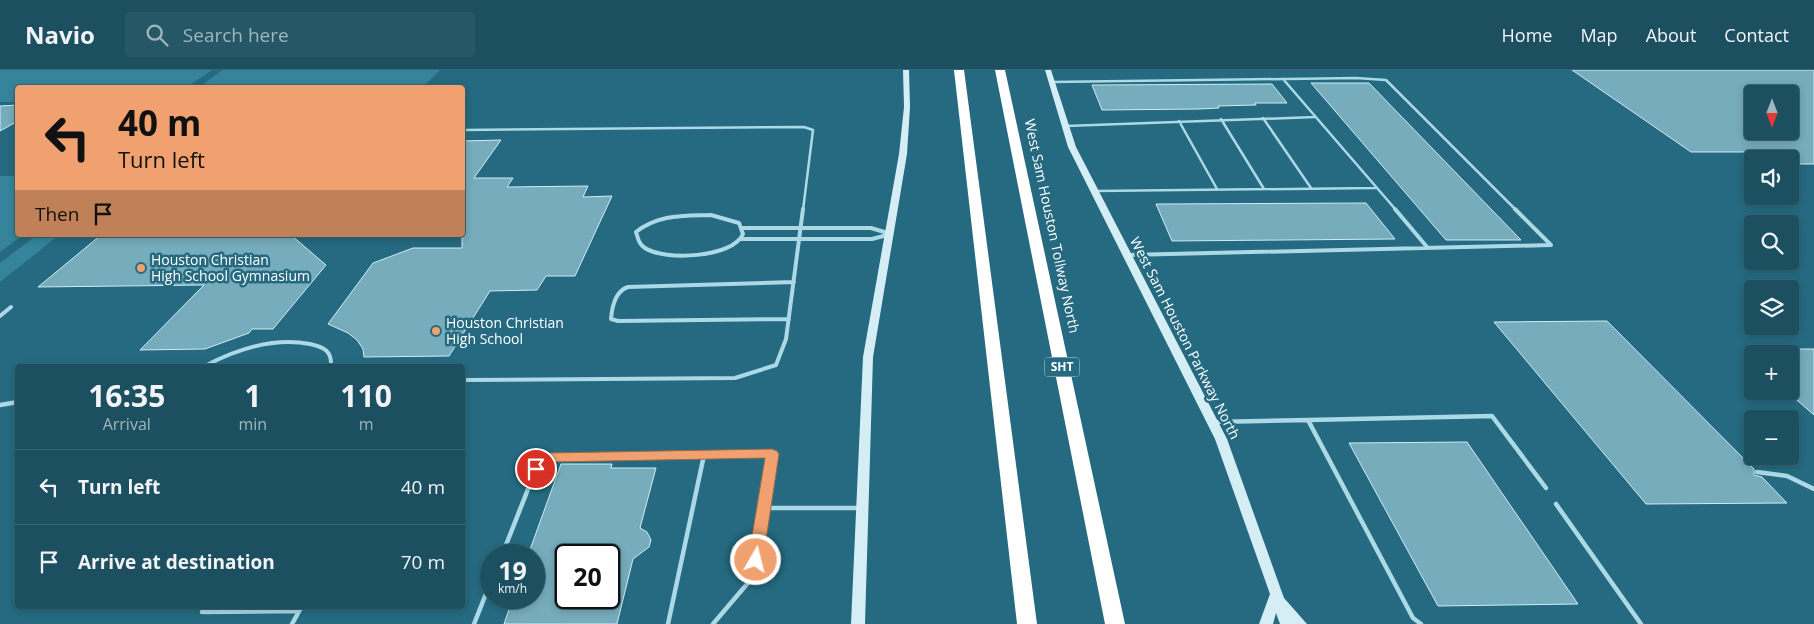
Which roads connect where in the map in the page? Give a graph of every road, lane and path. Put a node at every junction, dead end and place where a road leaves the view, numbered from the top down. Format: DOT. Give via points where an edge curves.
graph roads {
  1 [pos="906,70"];
  2 [pos="959,70"];
  3 [pos="1000,70"];
  4 [pos="1048,70"];
  5 [pos="1283,79"];
  6 [pos="1052,82"];
  7 [pos="1315,117"];
  8 [pos="1263,118"];
  9 [pos="1221,119"];
  10 [pos="1179,121"];
  11 [pos="1066,126"];
  12 [pos="465,130"];
  13 [pos="1311,188"];
  14 [pos="1376,188"];
  15 [pos="1217,189"];
  16 [pos="1264,189"];
  17 [pos="1094,191"];
  18 [pos="742,228"];
  19 [pos="801,229"];
  20 [pos="891,234"];
  21 [pos="741,239"];
  22 [pos="799,239"];
  23 [pos="1427,247"];
  24 [pos="1127,255"];
  25 [pos="794,282"];
  26 [pos="11,307"];
  27 [pos="0,316"];
  28 [pos="789,319"];
  29 [pos="208,364"];
  30 [pos="331,364"];
  31 [pos="465,380"];
  32 [pos="15,402"];
  33 [pos="0,405"];
  34 [pos="1308,420"];
  35 [pos="1212,422"];
  36 [pos="704,455"];
  37 [pos="1757,472"];
  38 [pos="1546,488"];
  39 [pos="1814,489"];
  40 [pos="1556,504"];
  41 [pos="763,508"];
  42 [pos="862,508"];
  43 [pos="506,544"];
  44 [pos="1276,595"];
  45 [pos="300,609"];
  46 [pos="480,609"];
  47 [pos="202,612"];
  48 [pos="292,624"];
  49 [pos="474,624"];
  50 [pos="668,624"];
  51 [pos="713,624"];
  52 [pos="858,624"];
  53 [pos="1027,624"];
  54 [pos="1115,624"];
  55 [pos="1266,624"];
  56 [pos="1287,624"];
  57 [pos="1300,624"];
  58 [pos="1422,624"];
  59 [pos="1641,624"];
  1 -- 20 [label="main road" via="904,154"];
  2 -- 53 [label="highway"];
  3 -- 54 [label="highway, West Sam Houston Tollway North / SHT"];
  4 -- 6 [label="main road, West Sam Houston Parkway North"];
  5 -- 6 [label="lane"];
  5 -- 7 [label="lane"];
  5 -- 23 [label="lane" via="1386,80 1551,246"];
  6 -- 11 [label="main road, West Sam Houston Parkway North"];
  7 -- 8 [label="lane"];
  7 -- 14 [label="lane"];
  8 -- 9 [label="lane"];
  8 -- 13 [label="lane"];
  9 -- 10 [label="lane"];
  9 -- 16 [label="lane"];
  10 -- 11 [label="lane"];
  10 -- 15 [label="lane"];
  11 -- 17 [label="main road, West Sam Houston Parkway North" via="1072,147"];
  12 -- 19 [label="lane" via="804,127 813,130"];
  13 -- 14 [label="lane"];
  13 -- 16 [label="lane"];
  14 -- 23 [label="lane"];
  15 -- 16 [label="lane"];
  15 -- 17 [label="lane"];
  17 -- 24 [label="main road, West Sam Houston Parkway North"];
  18 -- 19 [label="lane"];
  18 -- 21 [label="lane"];
  18 -- 21 [label="lane" via="739,223 711,215 651,221 636,232 640,246 653,252 671,254 725,250"];
  19 -- 20 [label="lane" via="871,228"];
  19 -- 22 [label="lane"];
  20 -- 22 [label="lane" via="872,239"];
  20 -- 42 [label="main road" via="868,357"];
  21 -- 22 [label="lane"];
  22 -- 25 [label="lane"];
  23 -- 24 [label="lane"];
  24 -- 35 [label="main road, West Sam Houston Parkway North"];
  25 -- 28 [label="lane"];
  25 -- 28 [label="lane" via="634,286 619,291 611,315 611,319 618,322"];
  26 -- 27 [label="lane"];
  28 -- 31 [label="lane" via="786,339 776,365 736,378"];
  29 -- 30 [label="lane" via="248,348 277,342 325,347 331,355"];
  32 -- 33 [label="lane"];
  34 -- 35 [label="lane"];
  34 -- 38 [label="lane" via="1492,416"];
  34 -- 58 [label="lane" via="1413,618"];
  35 -- 44 [label="main road, West Sam Houston Parkway North"];
  36 -- 41 [label="lane" via="772,454"];
  36 -- 43 [label="lane" via="548,458 536,469"];
  36 -- 50 [label="lane"];
  37 -- 39 [label="lane" via="1777,472"];
  40 -- 59 [label="lane"];
  41 -- 42 [label="lane"];
  41 -- 51 [label="lane" via="753,577"];
  42 -- 52 [label="main road"];
  44 -- 55 [label="main road"];
  44 -- 56 [label="main road, West Sam Houston Parkway North"];
  44 -- 57 [label="main road"];
  45 -- 47 [label="lane"];
  45 -- 48 [label="lane"];
  46 -- 49 [label="lane"];
}
